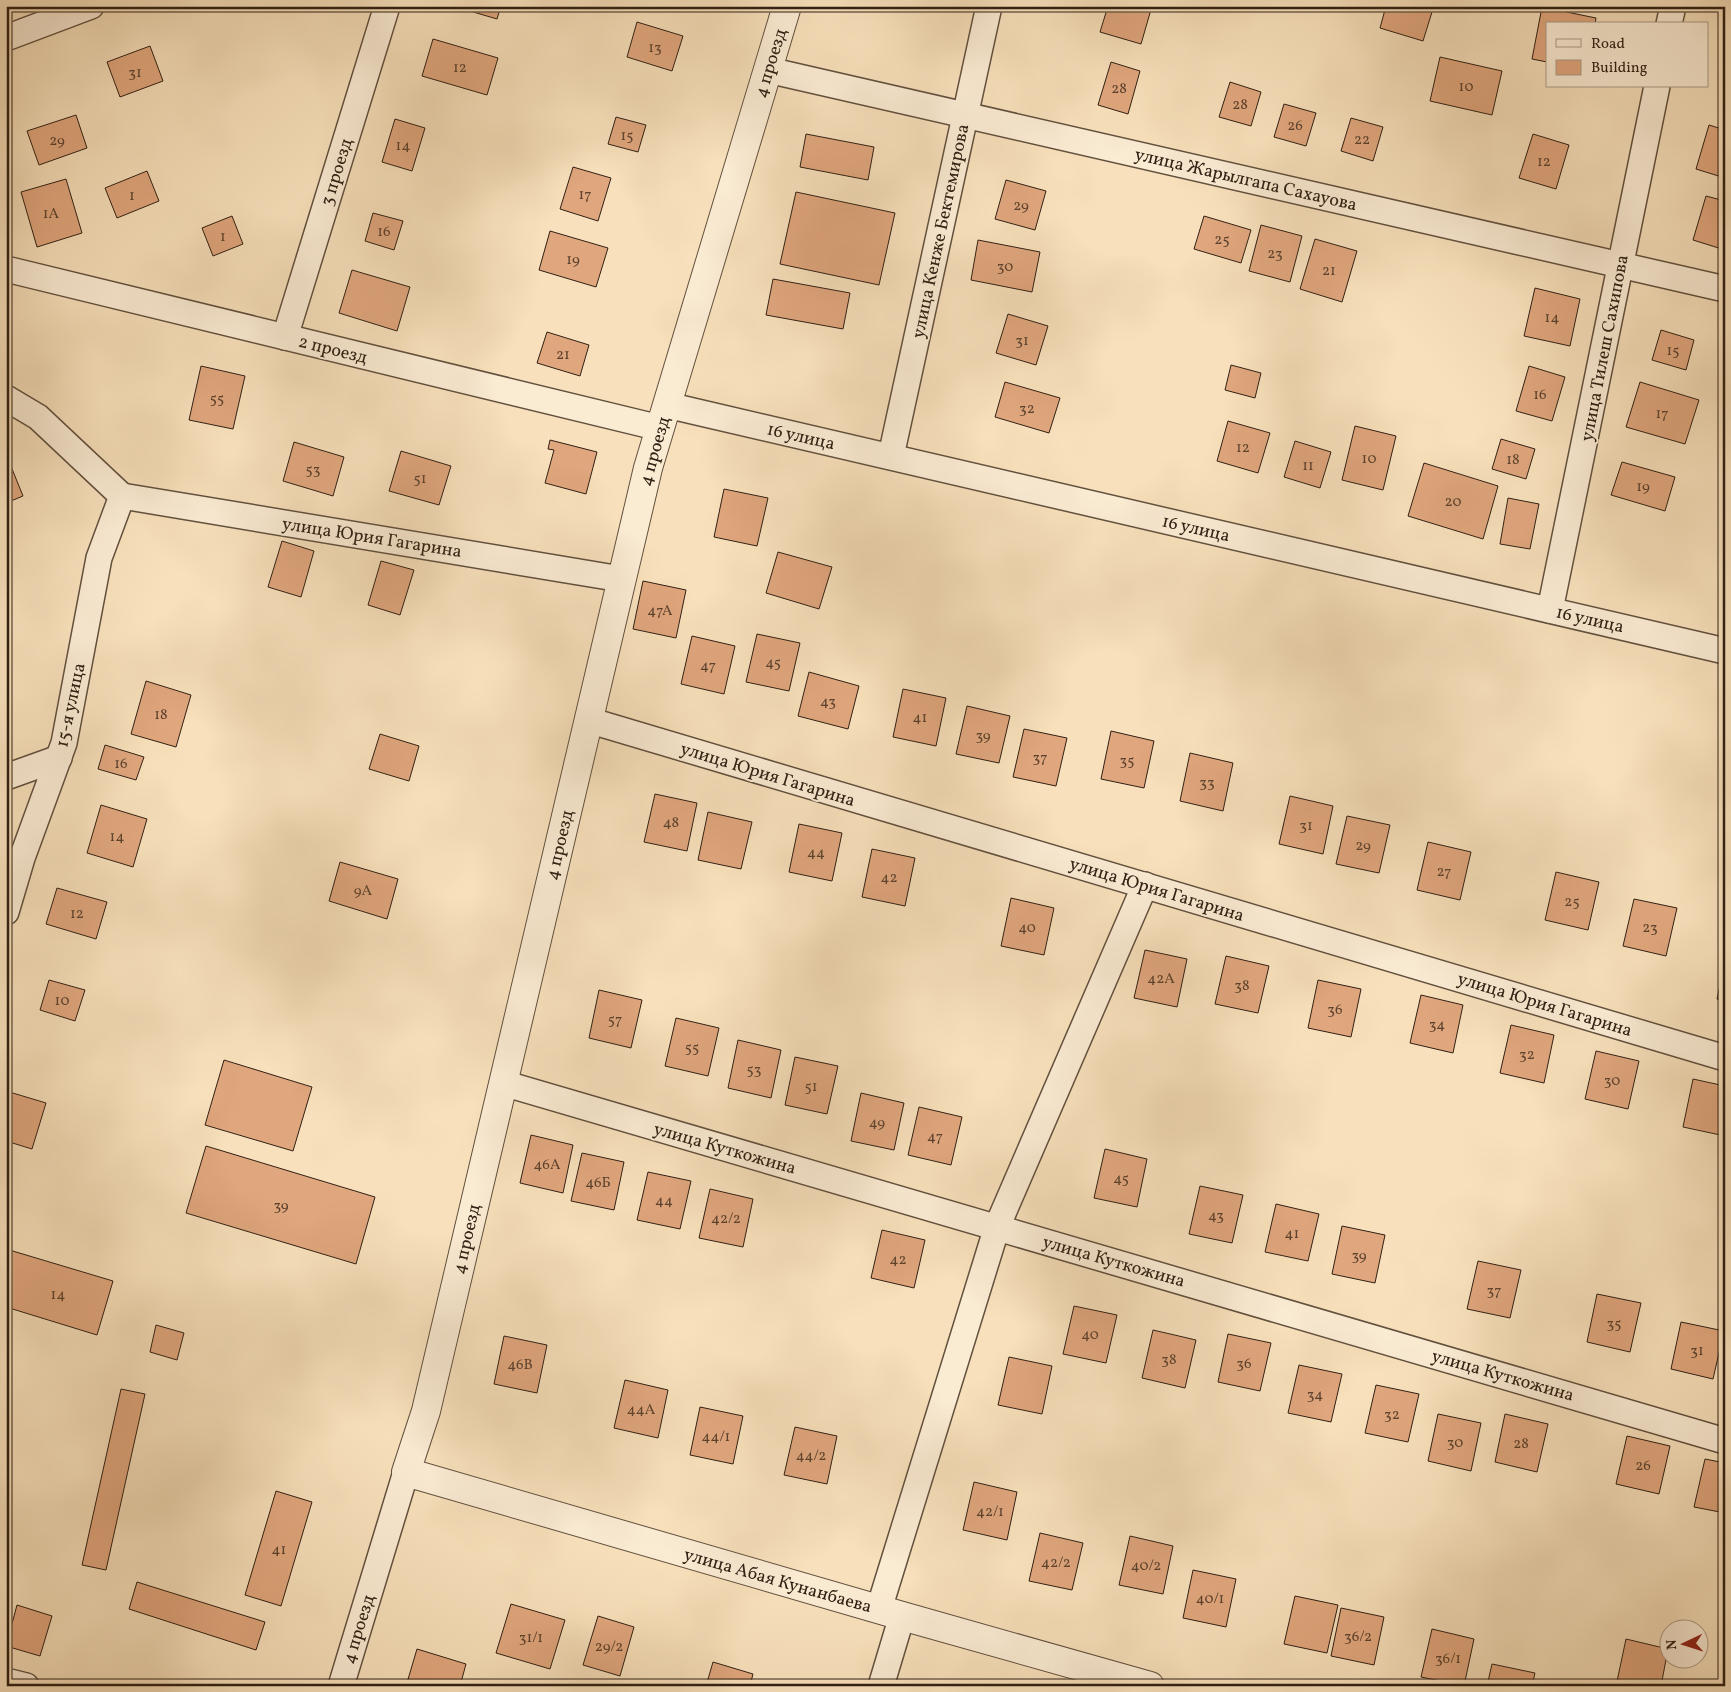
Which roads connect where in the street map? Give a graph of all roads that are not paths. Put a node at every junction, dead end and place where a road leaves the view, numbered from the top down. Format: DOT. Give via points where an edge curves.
graph roads {
  1 [pos="91,6"];
  2 [pos="387,6"];
  3 [pos="787,6"];
  4 [pos="989,6"];
  5 [pos="1673,6"];
  6 [pos="1669,22"];
  7 [pos="6,38"];
  8 [pos="768,70"];
  9 [pos="1657,88"];
  10 [pos="965,115"];
  11 [pos="1620,265"];
  12 [pos="6,270"];
  13 [pos="1725,289"];
  14 [pos="285,337"];
  15 [pos="6,398"];
  16 [pos="663,416"];
  17 [pos="38,417"];
  18 [pos="6,420"];
  19 [pos="891,456"];
  20 [pos="122,496"];
  21 [pos="622,579"];
  22 [pos="1550,610"];
  23 [pos="1725,651"];
  24 [pos="588,720"];
  25 [pos="59,758"];
  26 [pos="6,777"];
  27 [pos="1145,885"];
  28 [pos="6,912"];
  29 [pos="1725,1058"];
  30 [pos="503,1083"];
  31 [pos="997,1227"];
  32 [pos="1725,1441"];
  33 [pos="406,1472"];
  34 [pos="890,1613"];
  35 [pos="6,1681"];
  36 [pos="26,1686"];
  37 [pos="341,1686"];
  38 [pos="881,1686"];
  39 [pos="1150,1686"];
  1 -- 7 [label="street"];
  2 -- 14 [label="street, 3 проезд"];
  3 -- 8 [label="street, 4 проезд"];
  4 -- 10 [label="street, улица Кенже Бектемирова"];
  5 -- 6 [label="street"];
  8 -- 10 [label="street, улица Жарылгапа Сахауова"];
  8 -- 16 [label="street, 4 проезд"];
  9 -- 11 [label="street, улица Тилеш Сахипова"];
  10 -- 11 [label="street, улица Жарылгапа Сахауова"];
  10 -- 19 [label="street, улица Кенже Бектемирова"];
  11 -- 13 [label="street, улица Жарылгапа Сахауова"];
  11 -- 22 [label="street, улица Тилеш Сахипова"];
  12 -- 14 [label="street, 2 проезд"];
  14 -- 16 [label="street, 2 проезд"];
  15 -- 17 [label="street"];
  16 -- 19 [label="street, 16 улица"];
  16 -- 21 [label="street, 4 проезд"];
  17 -- 18 [label="street"];
  17 -- 20 [label="street"];
  19 -- 22 [label="street, 16 улица"];
  20 -- 21 [label="street, улица Юрия Гагарина"];
  20 -- 25 [label="street, 15-я улица" via="98,558"];
  21 -- 24 [label="street, 4 проезд"];
  22 -- 23 [label="street, 16 улица"];
  24 -- 27 [label="street, улица Юрия Гагарина"];
  24 -- 30 [label="street, 4 проезд"];
  25 -- 26 [label="street"];
  25 -- 28 [label="street, 15-я улица"];
  27 -- 29 [label="street, улица Юрия Гагарина"];
  27 -- 31 [label="street"];
  30 -- 31 [label="street, улица Куткожина"];
  30 -- 33 [label="street, 4 проезд" via="426,1411"];
  31 -- 32 [label="street, улица Куткожина"];
  31 -- 34 [label="street"];
  33 -- 34 [label="street, улица Абая Кунанбаева"];
  33 -- 37 [label="street, 4 проезд"];
  34 -- 38 [label="street"];
  34 -- 39 [label="street, улица Абая Кунанбаева"];
  35 -- 36 [label="street"];
}
